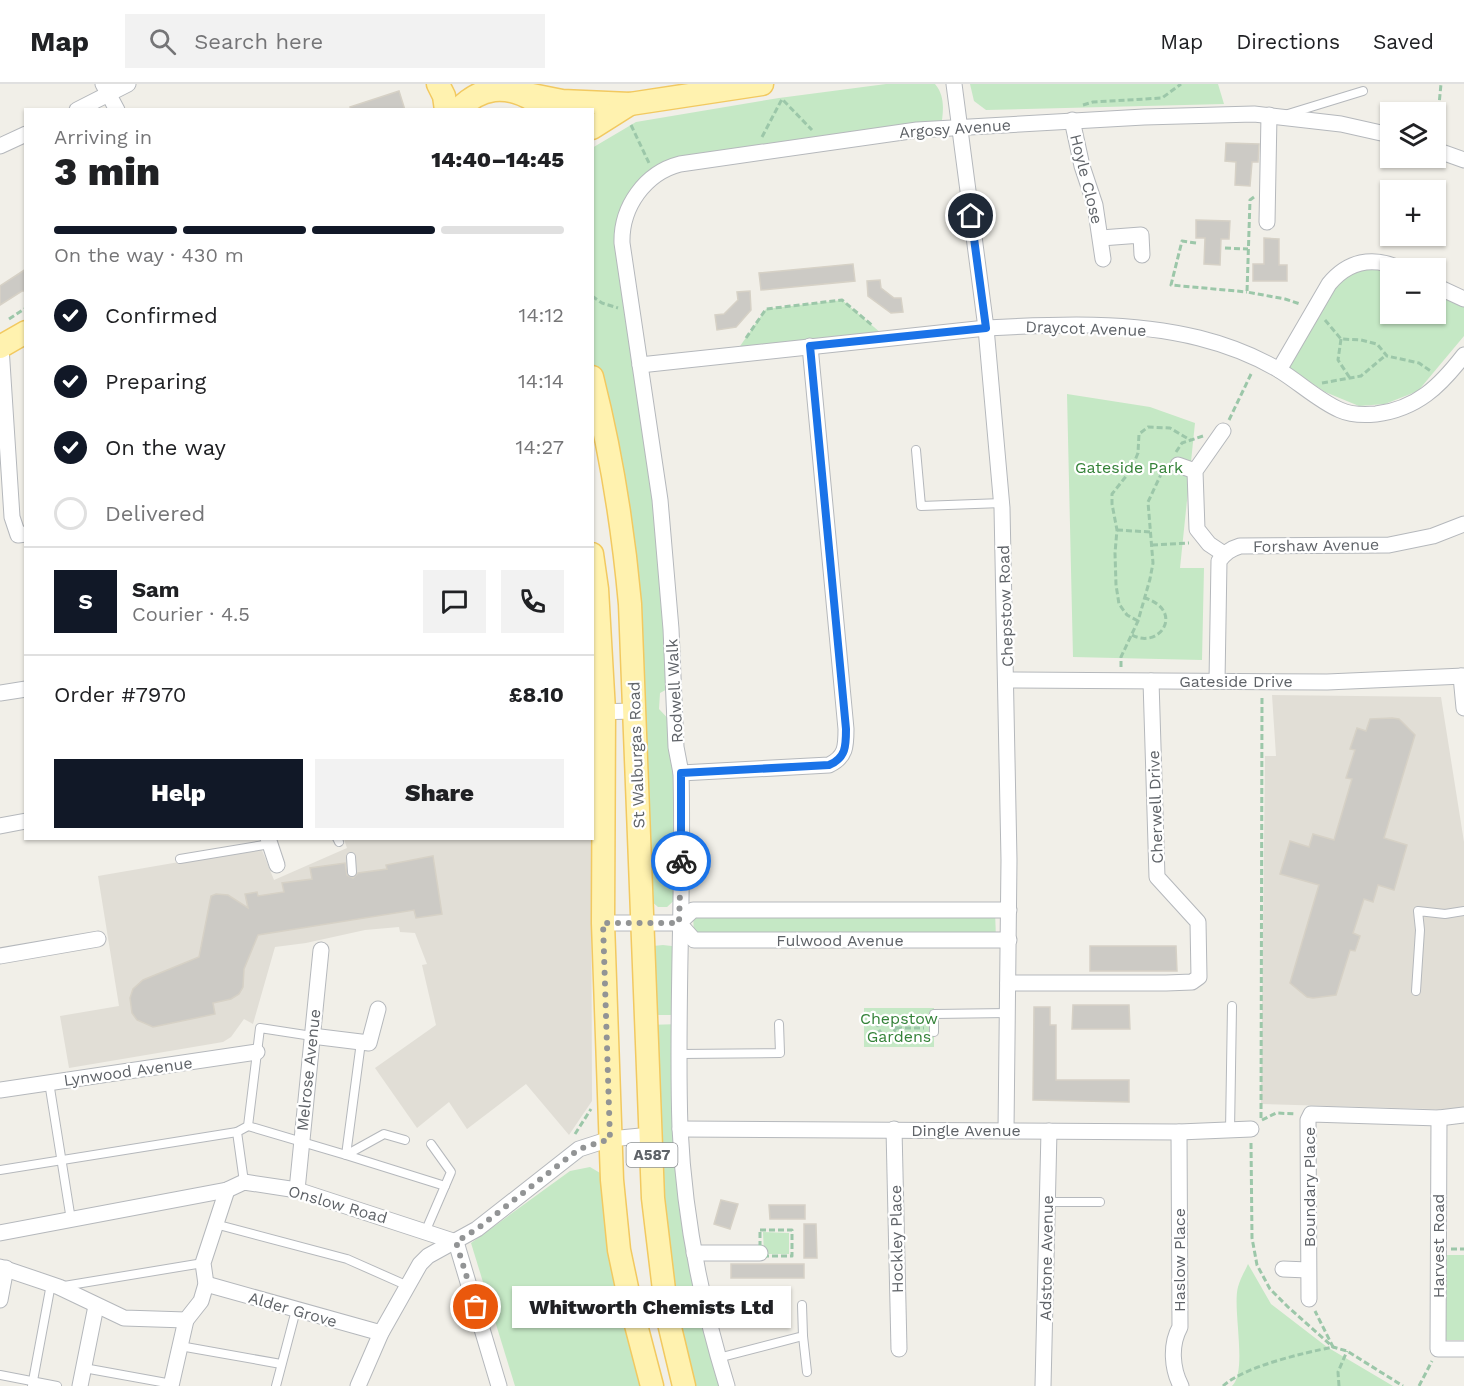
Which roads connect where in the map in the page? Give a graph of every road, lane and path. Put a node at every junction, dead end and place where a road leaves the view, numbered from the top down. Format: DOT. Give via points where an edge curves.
graph roads {
  1 [pos="128,84"];
  2 [pos="438,84"];
  3 [pos="762,84"];
  4 [pos="954,84"];
  5 [pos="1181,84"];
  6 [pos="1440,84"];
  7 [pos="504,87"];
  8 [pos="721,87"];
  9 [pos="106,89"];
  10 [pos="1363,91"];
  11 [pos="1439,102"];
  12 [pos="80,108"];
  13 [pos="116,108"];
  14 [pos="446,108"];
  15 [pos="460,108"];
  16 [pos="540,108"];
  17 [pos="629,112"];
  18 [pos="1275,116"];
  19 [pos="1072,120"];
  20 [pos="594,127"];
  21 [pos="959,127"];
  22 [pos="1380,133"];
  23 [pos="24,135"];
  24 [pos="823,143"];
  25 [pos="0,146"];
  26 [pos="754,153"];
  27 [pos="1446,154"];
  28 [pos="1464,160"];
  29 [pos="663,169"];
  30 [pos="647,181"];
  31 [pos="1268,190"];
  32 [pos="1267,222"];
  33 [pos="1101,238"];
  34 [pos="1196,243"];
  35 [pos="1225,248"];
  36 [pos="1248,249"];
  37 [pos="1142,255"];
  38 [pos="1103,259"];
  39 [pos="1380,261"];
  40 [pos="1446,291"];
  41 [pos="1247,292"];
  42 [pos="594,297"];
  43 [pos="1464,299"];
  44 [pos="1316,309"];
  45 [pos="632,310"];
  46 [pos="986,328"];
  47 [pos="24,333"];
  48 [pos="886,338"];
  49 [pos="1341,339"];
  50 [pos="810,346"];
  51 [pos="1,347"];
  52 [pos="734,354"];
  53 [pos="1386,355"];
  54 [pos="1464,355"];
  55 [pos="1258,360"];
  56 [pos="640,365"];
  57 [pos="1279,370"];
  58 [pos="1350,378"];
  59 [pos="1443,380"];
  60 [pos="594,385"];
  61 [pos="1302,386"];
  62 [pos="1223,431"];
  63 [pos="1190,440"];
  64 [pos="916,450"];
  65 [pos="1171,464"];
  66 [pos="1195,471"];
  67 [pos="1002,503"];
  68 [pos="1464,524"];
  69 [pos="1118,530"];
  70 [pos="1151,532"];
  71 [pos="24,534"];
  72 [pos="1209,544"];
  73 [pos="1152,545"];
  74 [pos="1224,554"];
  75 [pos="594,568"];
  76 [pos="1145,598"];
  77 [pos="1138,621"];
  78 [pos="1132,635"];
  79 [pos="1463,676"];
  80 [pos="1120,680"];
  81 [pos="1007,681"];
  82 [pos="1151,681"];
  83 [pos="1217,681"];
  84 [pos="1262,681"];
  85 [pos="24,689"];
  86 [pos="0,693"];
  87 [pos="1464,708"];
  88 [pos="635,711"];
  89 [pos="598,712"];
  90 [pos="681,773"];
  91 [pos="24,821"];
  92 [pos="0,826"];
  93 [pos="269,841"];
  94 [pos="351,857"];
  95 [pos="180,859"];
  96 [pos="276,866"];
  97 [pos="352,872"];
  98 [pos="1009,910"];
  99 [pos="1464,911"];
  100 [pos="642,922"];
  101 [pos="603,923"];
  102 [pos="679,923"];
  103 [pos="98,939"];
  104 [pos="1009,940"];
  105 [pos="321,950"];
  106 [pos="0,956"];
  107 [pos="1008,983"];
  108 [pos="1416,991"];
  109 [pos="1232,1006"];
  110 [pos="378,1009"];
  111 [pos="1008,1013"];
  112 [pos="779,1024"];
  113 [pos="896,1028"];
  114 [pos="934,1030"];
  115 [pos="312,1036"];
  116 [pos="361,1042"];
  117 [pos="257,1052"];
  118 [pos="680,1054"];
  119 [pos="49,1082"];
  120 [pos="0,1090"];
  121 [pos="592,1108"];
  122 [pos="1311,1114"];
  123 [pos="1464,1115"];
  124 [pos="1439,1118"];
  125 [pos="1256,1125"];
  126 [pos="248,1126"];
  127 [pos="681,1129"];
  128 [pos="894,1129"];
  129 [pos="1006,1130"];
  130 [pos="1049,1131"];
  131 [pos="1230,1131"];
  132 [pos="237,1132"];
  133 [pos="1179,1132"];
  134 [pos="651,1135"];
  135 [pos="610,1139"];
  136 [pos="405,1140"];
  137 [pos="301,1142"];
  138 [pos="431,1144"];
  139 [pos="579,1149"];
  140 [pos="346,1155"];
  141 [pos="62,1160"];
  142 [pos="0,1170"];
  143 [pos="244,1182"];
  144 [pos="445,1186"];
  145 [pos="227,1190"];
  146 [pos="297,1190"];
  147 [pos="1047,1202"];
  148 [pos="1100,1202"];
  149 [pos="71,1220"];
  150 [pos="215,1224"];
  151 [pos="426,1230"];
  152 [pos="0,1233"];
  153 [pos="456,1242"];
  154 [pos="760,1252"];
  155 [pos="694,1253"];
  156 [pos="203,1263"];
  157 [pos="3,1268"];
  158 [pos="1283,1269"];
  159 [pos="1308,1270"];
  160 [pos="206,1284"];
  161 [pos="55,1285"];
  162 [pos="408,1286"];
  163 [pos="1309,1299"];
  164 [pos="0,1300"];
  165 [pos="802,1305"];
  166 [pos="96,1306"];
  167 [pos="296,1310"];
  168 [pos="186,1320"];
  169 [pos="381,1333"];
  170 [pos="803,1336"];
  171 [pos="180,1346"];
  172 [pos="1464,1348"];
  173 [pos="899,1349"];
  174 [pos="1438,1349"];
  175 [pos="1347,1352"];
  176 [pos="718,1358"];
  177 [pos="281,1364"];
  178 [pos="84,1368"];
  179 [pos="807,1372"];
  180 [pos="0,1375"];
  181 [pos="134,1382"];
  182 [pos="32,1384"];
  183 [pos="172,1385"];
  184 [pos="57,1386"];
  185 [pos="80,1386"];
  186 [pos="276,1386"];
  187 [pos="358,1386"];
  188 [pos="499,1386"];
  189 [pos="652,1386"];
  190 [pos="684,1386"];
  191 [pos="727,1386"];
  192 [pos="1043,1386"];
  193 [pos="1181,1386"];
  194 [pos="1223,1386"];
  195 [pos="1339,1386"];
  196 [pos="1419,1386"];
  1 -- 9 [label="street"];
  2 -- 14 [label="main road"];
  3 -- 8 [label="main road"];
  4 -- 21 [label="street, Chepstow Road"];
  5 -- 19 [label="path" via="1162,98 1072,107"];
  6 -- 11 [label="path"];
  7 -- 15 [label="main road" via="478,94"];
  7 -- 16 [label="main road"];
  7 -- 17 [label="main road"];
  8 -- 17 [label="main road"];
  9 -- 12 [label="street"];
  9 -- 13 [label="street"];
  10 -- 18 [label="lane"];
  17 -- 20 [label="main road"];
  17 -- 29 [label="path" via="650,164"];
  18 -- 19 [label="street, Argosy Avenue" via="1223,114"];
  18 -- 22 [label="street, Argosy Avenue"];
  18 -- 31 [label="street"];
  19 -- 21 [label="street, Argosy Avenue"];
  19 -- 33 [label="street, Hoyle Close"];
  21 -- 24 [label="street, Argosy Avenue"];
  21 -- 46 [label="street, Chepstow Road"];
  23 -- 25 [label="street"];
  24 -- 26 [label="street, Argosy Avenue"];
  24 -- 26 [label="path" via="782,99"];
  26 -- 29 [label="street, Argosy Avenue"];
  27 -- 28 [label="street"];
  29 -- 30 [label="street, Argosy Avenue"];
  30 -- 45 [label="street, Rodwell Walk" via="633,201 622,232"];
  31 -- 32 [label="street"];
  31 -- 36 [label="path" via="1250,200"];
  33 -- 37 [label="street, Hoyle Close" via="1141,235"];
  33 -- 38 [label="street, Hoyle Close"];
  34 -- 41 [label="path" via="1182,241 1171,285"];
  35 -- 36 [label="path"];
  36 -- 41 [label="path"];
  39 -- 44 [label="street" via="1362,262 1336,276"];
  40 -- 43 [label="street"];
  41 -- 44 [label="path"];
  42 -- 45 [label="path"];
  44 -- 49 [label="path"];
  44 -- 57 [label="street"];
  45 -- 56 [label="street, Rodwell Walk"];
  46 -- 48 [label="street, Draycot Avenue"];
  46 -- 55 [label="street, Draycot Avenue" via="1043,325 1160,331 1200,338"];
  46 -- 67 [label="street, Chepstow Road"];
  47 -- 51 [label="main road"];
  48 -- 50 [label="street, Draycot Avenue"];
  48 -- 52 [label="path" via="843,300 766,309"];
  49 -- 53 [label="path" via="1377,344"];
  49 -- 58 [label="path" via="1338,360"];
  50 -- 52 [label="street, Draycot Avenue"];
  50 -- 90 [label="street" via="846,748 842,757 829,765"];
  51 -- 71 [label="street" via="12,517 18,535"];
  52 -- 56 [label="street, Draycot Avenue"];
  53 -- 58 [label="path" via="1361,376"];
  53 -- 59 [label="path" via="1419,363"];
  54 -- 59 [label="street, Draycot Avenue"];
  55 -- 57 [label="street, Draycot Avenue"];
  55 -- 62 [label="path"];
  56 -- 90 [label="street, Rodwell Walk" via="664,538 676,747"];
  57 -- 61 [label="street, Draycot Avenue"];
  58 -- 61 [label="path"];
  59 -- 61 [label="street, Draycot Avenue" via="1402,409 1370,415 1341,411"];
  60 -- 88 [label="main road, St Walburgas Road / A587" via="620,509"];
  62 -- 63 [label="path"];
  62 -- 66 [label="street"];
  63 -- 65 [label="path" via="1182,443"];
  63 -- 69 [label="path" via="1160,426 1148,427 1139,434 1138,453 1131,470 1112,494"];
  64 -- 67 [label="lane" via="921,506"];
  65 -- 66 [label="street"];
  65 -- 70 [label="path" via="1148,502"];
  66 -- 72 [label="street" via="1197,529"];
  67 -- 81 [label="street, Chepstow Road"];
  68 -- 74 [label="street, Forshaw Avenue" via="1433,536 1389,544 1240,546"];
  69 -- 70 [label="path"];
  69 -- 77 [label="path" via="1115,553 1119,604"];
  70 -- 73 [label="path"];
  72 -- 73 [label="path"];
  72 -- 74 [label="street"];
  73 -- 76 [label="path" via="1153,563"];
  74 -- 83 [label="street" via="1218,573"];
  75 -- 89 [label="main road, St Walburgas Road / A587"];
  76 -- 77 [label="path"];
  76 -- 78 [label="path" via="1163,608 1166,625 1147,638"];
  77 -- 78 [label="path"];
  78 -- 80 [label="path" via="1121,657"];
  79 -- 84 [label="street, Gateside Drive"];
  79 -- 87 [label="street"];
  80 -- 81 [label="street, Gateside Drive"];
  80 -- 82 [label="street, Gateside Drive"];
  81 -- 98 [label="street, Chepstow Road"];
  82 -- 83 [label="street, Gateside Drive"];
  82 -- 107 [label="street, Cherwell Drive" via="1157,877 1198,922 1199,978 1192,982"];
  83 -- 84 [label="street, Gateside Drive"];
  84 -- 125 [label="path"];
  85 -- 86 [label="street"];
  88 -- 89 [label="street"];
  88 -- 100 [label="main road, St Walburgas Road / A587"];
  89 -- 101 [label="main road, St Walburgas Road / A587"];
  90 -- 102 [label="street, Rodwell Walk"];
  91 -- 92 [label="street"];
  93 -- 95 [label="lane"];
  93 -- 96 [label="street"];
  94 -- 97 [label="lane"];
  98 -- 102 [label="street, Fulwood Avenue" via="693,910"];
  98 -- 104 [label="street, Chepstow Road"];
  99 -- 108 [label="lane" via="1418,911"];
  100 -- 101 [label="street, Fulwood Avenue"];
  100 -- 102 [label="street, Fulwood Avenue"];
  100 -- 134 [label="main road, St Walburgas Road / A587"];
  101 -- 135 [label="main road, St Walburgas Road / A587"];
  102 -- 104 [label="street, Fulwood Avenue" via="694,940"];
  102 -- 118 [label="street, Rodwell Walk"];
  103 -- 106 [label="street"];
  104 -- 107 [label="street, Chepstow Road"];
  105 -- 115 [label="street, Melrose Avenue"];
  107 -- 111 [label="street, Chepstow Road"];
  109 -- 131 [label="lane"];
  110 -- 116 [label="street" via="369,1043"];
  111 -- 114 [label="lane" via="934,1014"];
  111 -- 129 [label="street, Chepstow Road"];
  112 -- 118 [label="lane" via="780,1053"];
  113 -- 113 [label="path" via="891,1018 883,1018 879,1024 881,1032 887,1035"];
  113 -- 114 [label="path"];
  115 -- 116 [label="street"];
  115 -- 117 [label="lane" via="260,1028"];
  115 -- 137 [label="street, Melrose Avenue"];
  116 -- 140 [label="lane"];
  117 -- 119 [label="street, Lynwood Avenue"];
  117 -- 126 [label="lane"];
  118 -- 127 [label="street, Rodwell Walk"];
  119 -- 120 [label="street, Lynwood Avenue"];
  119 -- 141 [label="lane"];
  121 -- 139 [label="path" via="571,1141"];
  122 -- 124 [label="street, Boundary Place"];
  122 -- 125 [label="path" via="1276,1113"];
  122 -- 159 [label="street, Boundary Place"];
  123 -- 124 [label="street, Boundary Place"];
  124 -- 174 [label="street, Harvest Road"];
  125 -- 131 [label="street, Dingle Avenue"];
  126 -- 132 [label="lane"];
  126 -- 137 [label="lane"];
  127 -- 128 [label="street, Dingle Avenue"];
  127 -- 155 [label="street, Rodwell Walk"];
  128 -- 129 [label="street, Dingle Avenue"];
  128 -- 173 [label="street, Hockley Place"];
  129 -- 130 [label="street, Dingle Avenue"];
  130 -- 133 [label="street, Dingle Avenue"];
  130 -- 147 [label="street, Adstone Avenue"];
  131 -- 133 [label="street, Dingle Avenue"];
  132 -- 141 [label="lane"];
  132 -- 143 [label="lane"];
  133 -- 193 [label="street, Haslow Place" via="1180,1328 1175,1336 1174,1363"];
  134 -- 135 [label="street"];
  134 -- 190 [label="main road, St Walburgas Road / A587" via="661,1272"];
  135 -- 139 [label="street"];
  135 -- 189 [label="main road, St Walburgas Road / A587" via="619,1250"];
  136 -- 140 [label="lane" via="384,1134"];
  137 -- 140 [label="lane"];
  137 -- 146 [label="street, Melrose Avenue"];
  138 -- 144 [label="lane" via="452,1172"];
  139 -- 153 [label="street"];
  140 -- 144 [label="lane"];
  141 -- 142 [label="lane"];
  141 -- 149 [label="lane"];
  143 -- 145 [label="street"];
  143 -- 146 [label="street, Onslow Road"];
  144 -- 151 [label="lane"];
  145 -- 149 [label="street"];
  145 -- 150 [label="street"];
  146 -- 151 [label="street, Onslow Road"];
  147 -- 148 [label="lane"];
  147 -- 192 [label="street, Adstone Avenue"];
  149 -- 152 [label="street"];
  150 -- 156 [label="street"];
  150 -- 162 [label="lane" via="347,1260"];
  151 -- 153 [label="street, Onslow Road"];
  153 -- 162 [label="street" via="428,1256"];
  153 -- 188 [label="street"];
  154 -- 154 [label="path" via="760,1230 792,1230 792,1256 760,1256"];
  154 -- 155 [label="street"];
  155 -- 176 [label="street, Rodwell Walk"];
  156 -- 160 [label="street"];
  156 -- 161 [label="lane"];
  157 -- 161 [label="street"];
  157 -- 164 [label="street"];
  158 -- 159 [label="street, Boundary Place"];
  159 -- 163 [label="street, Boundary Place"];
  160 -- 167 [label="street, Alder Grove"];
  160 -- 168 [label="street" via="201,1301"];
  161 -- 166 [label="street"];
  161 -- 182 [label="lane"];
  162 -- 169 [label="street"];
  163 -- 194 [label="path" via="1333,1347 1292,1355"];
  165 -- 170 [label="lane"];
  166 -- 168 [label="street" via="124,1318"];
  166 -- 178 [label="street"];
  167 -- 169 [label="street, Alder Grove"];
  167 -- 177 [label="lane"];
  168 -- 171 [label="street"];
  169 -- 187 [label="street"];
  170 -- 176 [label="lane"];
  170 -- 179 [label="lane"];
  171 -- 177 [label="lane"];
  171 -- 183 [label="street"];
  172 -- 174 [label="street"];
  174 -- 196 [label="path"];
  175 -- 195 [label="path" via="1338,1372"];
  176 -- 191 [label="street, Rodwell Walk"];
  177 -- 186 [label="lane"];
  178 -- 181 [label="lane"];
  178 -- 185 [label="street"];
  180 -- 182 [label="lane"];
  181 -- 183 [label="lane"];
  182 -- 184 [label="lane"];
}
